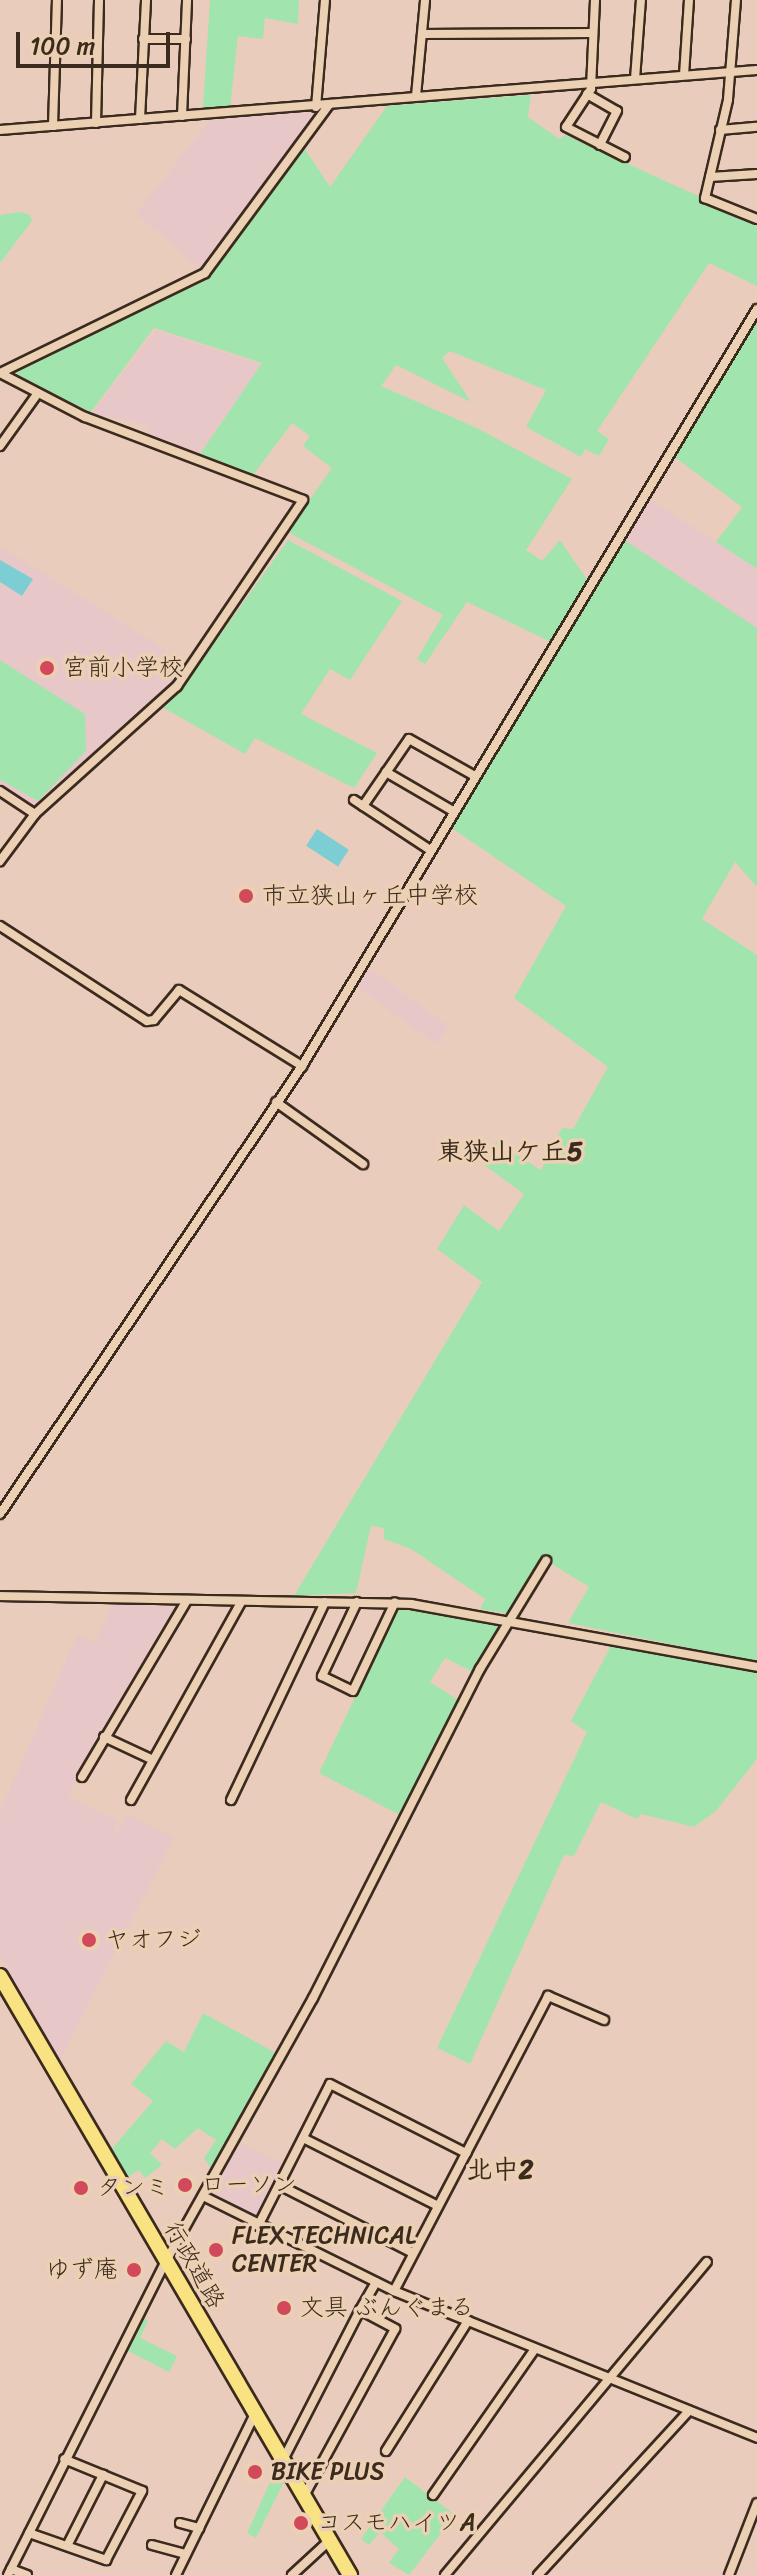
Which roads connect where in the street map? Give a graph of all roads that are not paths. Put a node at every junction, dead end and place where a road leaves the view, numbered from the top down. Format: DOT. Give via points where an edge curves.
graph roads {
  1 [pos="57,0"];
  2 [pos="99,0"];
  3 [pos="146,0"];
  4 [pos="187,0"];
  5 [pos="325,0"];
  6 [pos="425,0"];
  7 [pos="595,0"];
  8 [pos="641,0"];
  9 [pos="689,0"];
  10 [pos="736,0"];
  11 [pos="593,33"];
  12 [pos="422,34"];
  13 [pos="143,39"];
  14 [pos="186,39"];
  15 [pos="757,70"];
  16 [pos="729,72"];
  17 [pos="684,75"];
  18 [pos="635,79"];
  19 [pos="591,82"];
  20 [pos="587,94"];
  21 [pos="416,96"];
  22 [pos="329,105"];
  23 [pos="316,107"];
  24 [pos="182,116"];
  25 [pos="140,119"];
  26 [pos="96,123"];
  27 [pos="53,126"];
  28 [pos="757,127"];
  29 [pos="0,130"];
  30 [pos="720,130"];
  31 [pos="600,145"];
  32 [pos="625,157"];
  33 [pos="757,174"];
  34 [pos="710,177"];
  35 [pos="757,219"];
  36 [pos="757,309"];
  37 [pos="0,373"];
  38 [pos="38,393"];
  39 [pos="0,446"];
  40 [pos="386,772"];
  41 [pos="475,776"];
  42 [pos="0,791"];
  43 [pos="354,800"];
  44 [pos="363,806"];
  45 [pos="453,811"];
  46 [pos="35,814"];
  47 [pos="430,850"];
  48 [pos="0,861"];
  49 [pos="0,926"];
  50 [pos="302,1066"];
  51 [pos="276,1102"];
  52 [pos="363,1164"];
  53 [pos="0,1514"];
  54 [pos="546,1561"];
  55 [pos="0,1596"];
  56 [pos="187,1600"];
  57 [pos="241,1602"];
  58 [pos="325,1602"];
  59 [pos="357,1602"];
  60 [pos="395,1602"];
  61 [pos="509,1620"];
  62 [pos="757,1667"];
  63 [pos="104,1737"];
  64 [pos="153,1760"];
  65 [pos="82,1777"];
  66 [pos="131,1800"];
  67 [pos="231,1800"];
  68 [pos="0,1976"];
  69 [pos="604,2020"];
  70 [pos="303,2138"];
  71 [pos="466,2153"];
  72 [pos="279,2185"];
  73 [pos="205,2197"];
  74 [pos="438,2206"];
  75 [pos="258,2226"];
  76 [pos="413,2253"];
  77 [pos="166,2261"];
  78 [pos="707,2262"];
  79 [pos="376,2282"];
  80 [pos="394,2291"];
  81 [pos="360,2310"];
  82 [pos="468,2321"];
  83 [pos="535,2349"];
  84 [pos="607,2379"];
  85 [pos="689,2411"];
  86 [pos="255,2414"];
  87 [pos="757,2438"];
  88 [pos="386,2451"];
  89 [pos="64,2459"];
  90 [pos="283,2461"];
  91 [pos="103,2475"];
  92 [pos="433,2495"];
  93 [pos="304,2496"];
  94 [pos="757,2503"];
  95 [pos="180,2523"];
  96 [pos="199,2528"];
  97 [pos="29,2533"];
  98 [pos="330,2540"];
  99 [pos="152,2545"];
  100 [pos="67,2546"];
  101 [pos="186,2554"];
  102 [pos="9,2572"];
  103 [pos="176,2573"];
  104 [pos="27,2575"];
  105 [pos="189,2575"];
  106 [pos="292,2575"];
  107 [pos="350,2575"];
  108 [pos="445,2575"];
  109 [pos="538,2575"];
  110 [pos="729,2575"];
  1 -- 27 [label="street"];
  2 -- 26 [label="street"];
  3 -- 13 [label="street"];
  4 -- 14 [label="street"];
  5 -- 23 [label="street"];
  6 -- 12 [label="street"];
  7 -- 11 [label="street"];
  8 -- 18 [label="street"];
  9 -- 17 [label="street"];
  10 -- 16 [label="street"];
  11 -- 12 [label="street"];
  11 -- 19 [label="street"];
  12 -- 21 [label="street"];
  13 -- 14 [label="street"];
  13 -- 25 [label="street"];
  14 -- 24 [label="street"];
  15 -- 16 [label="street"];
  16 -- 17 [label="street"];
  16 -- 30 [label="street"];
  17 -- 18 [label="street"];
  18 -- 19 [label="street"];
  19 -- 20 [label="street"];
  19 -- 21 [label="street"];
  20 -- 31 [label="street" via="617,111"];
  20 -- 31 [label="street" via="566,127"];
  21 -- 22 [label="street"];
  22 -- 23 [label="street"];
  22 -- 37 [label="street" via="205,273"];
  23 -- 24 [label="street"];
  24 -- 25 [label="street"];
  25 -- 26 [label="street"];
  26 -- 27 [label="street"];
  27 -- 29 [label="street"];
  28 -- 30 [label="street"];
  30 -- 34 [label="street"];
  31 -- 32 [label="street"];
  33 -- 34 [label="street"];
  34 -- 35 [label="street" via="705,198"];
  36 -- 41 [label="street"];
  37 -- 38 [label="street"];
  38 -- 39 [label="street"];
  38 -- 46 [label="street" via="85,417 303,500 177,686"];
  40 -- 41 [label="street" via="409,739"];
  40 -- 44 [label="street"];
  40 -- 45 [label="street"];
  41 -- 45 [label="street"];
  42 -- 46 [label="street"];
  43 -- 44 [label="street"];
  44 -- 47 [label="street"];
  45 -- 47 [label="street"];
  46 -- 48 [label="street"];
  47 -- 50 [label="street"];
  49 -- 50 [label="street" via="147,1021 154,1020 179,990"];
  50 -- 51 [label="street"];
  51 -- 52 [label="street"];
  51 -- 53 [label="street"];
  54 -- 61 [label="street"];
  55 -- 56 [label="street"];
  56 -- 57 [label="street"];
  56 -- 63 [label="street"];
  57 -- 58 [label="street"];
  57 -- 64 [label="street"];
  58 -- 59 [label="street"];
  58 -- 67 [label="street"];
  59 -- 60 [label="street"];
  59 -- 60 [label="street" via="322,1676 353,1691"];
  60 -- 61 [label="street"];
  61 -- 62 [label="street"];
  61 -- 73 [label="street"];
  63 -- 64 [label="street"];
  63 -- 65 [label="street"];
  64 -- 66 [label="street"];
  68 -- 77 [label="highway, 行政道路"];
  69 -- 71 [label="street" via="548,1996"];
  70 -- 71 [label="street" via="330,2084"];
  70 -- 72 [label="street"];
  70 -- 74 [label="street"];
  71 -- 74 [label="street"];
  72 -- 75 [label="street"];
  72 -- 76 [label="street"];
  73 -- 75 [label="street"];
  73 -- 77 [label="street"];
  74 -- 76 [label="street"];
  75 -- 79 [label="street"];
  76 -- 80 [label="street"];
  77 -- 86 [label="highway, 行政道路"];
  77 -- 89 [label="street"];
  78 -- 84 [label="street"];
  79 -- 80 [label="street"];
  79 -- 81 [label="street"];
  80 -- 82 [label="street"];
  81 -- 90 [label="street"];
  81 -- 93 [label="street" via="395,2329"];
  82 -- 83 [label="street"];
  82 -- 88 [label="street"];
  83 -- 84 [label="street"];
  83 -- 92 [label="street"];
  84 -- 85 [label="street"];
  84 -- 108 [label="street"];
  85 -- 87 [label="street"];
  85 -- 109 [label="street"];
  86 -- 90 [label="highway, 行政道路"];
  86 -- 96 [label="street"];
  89 -- 91 [label="street"];
  89 -- 97 [label="street"];
  90 -- 93 [label="highway, 行政道路"];
  91 -- 100 [label="street"];
  91 -- 100 [label="street" via="142,2491 106,2560"];
  93 -- 98 [label="highway, 行政道路"];
  94 -- 110 [label="street"];
  95 -- 96 [label="street"];
  96 -- 101 [label="street"];
  97 -- 100 [label="street"];
  97 -- 102 [label="street"];
  98 -- 106 [label="street"];
  98 -- 107 [label="highway, 行政道路"];
  99 -- 101 [label="street"];
  101 -- 103 [label="street"];
  102 -- 104 [label="street"];
  103 -- 105 [label="street"];
}
